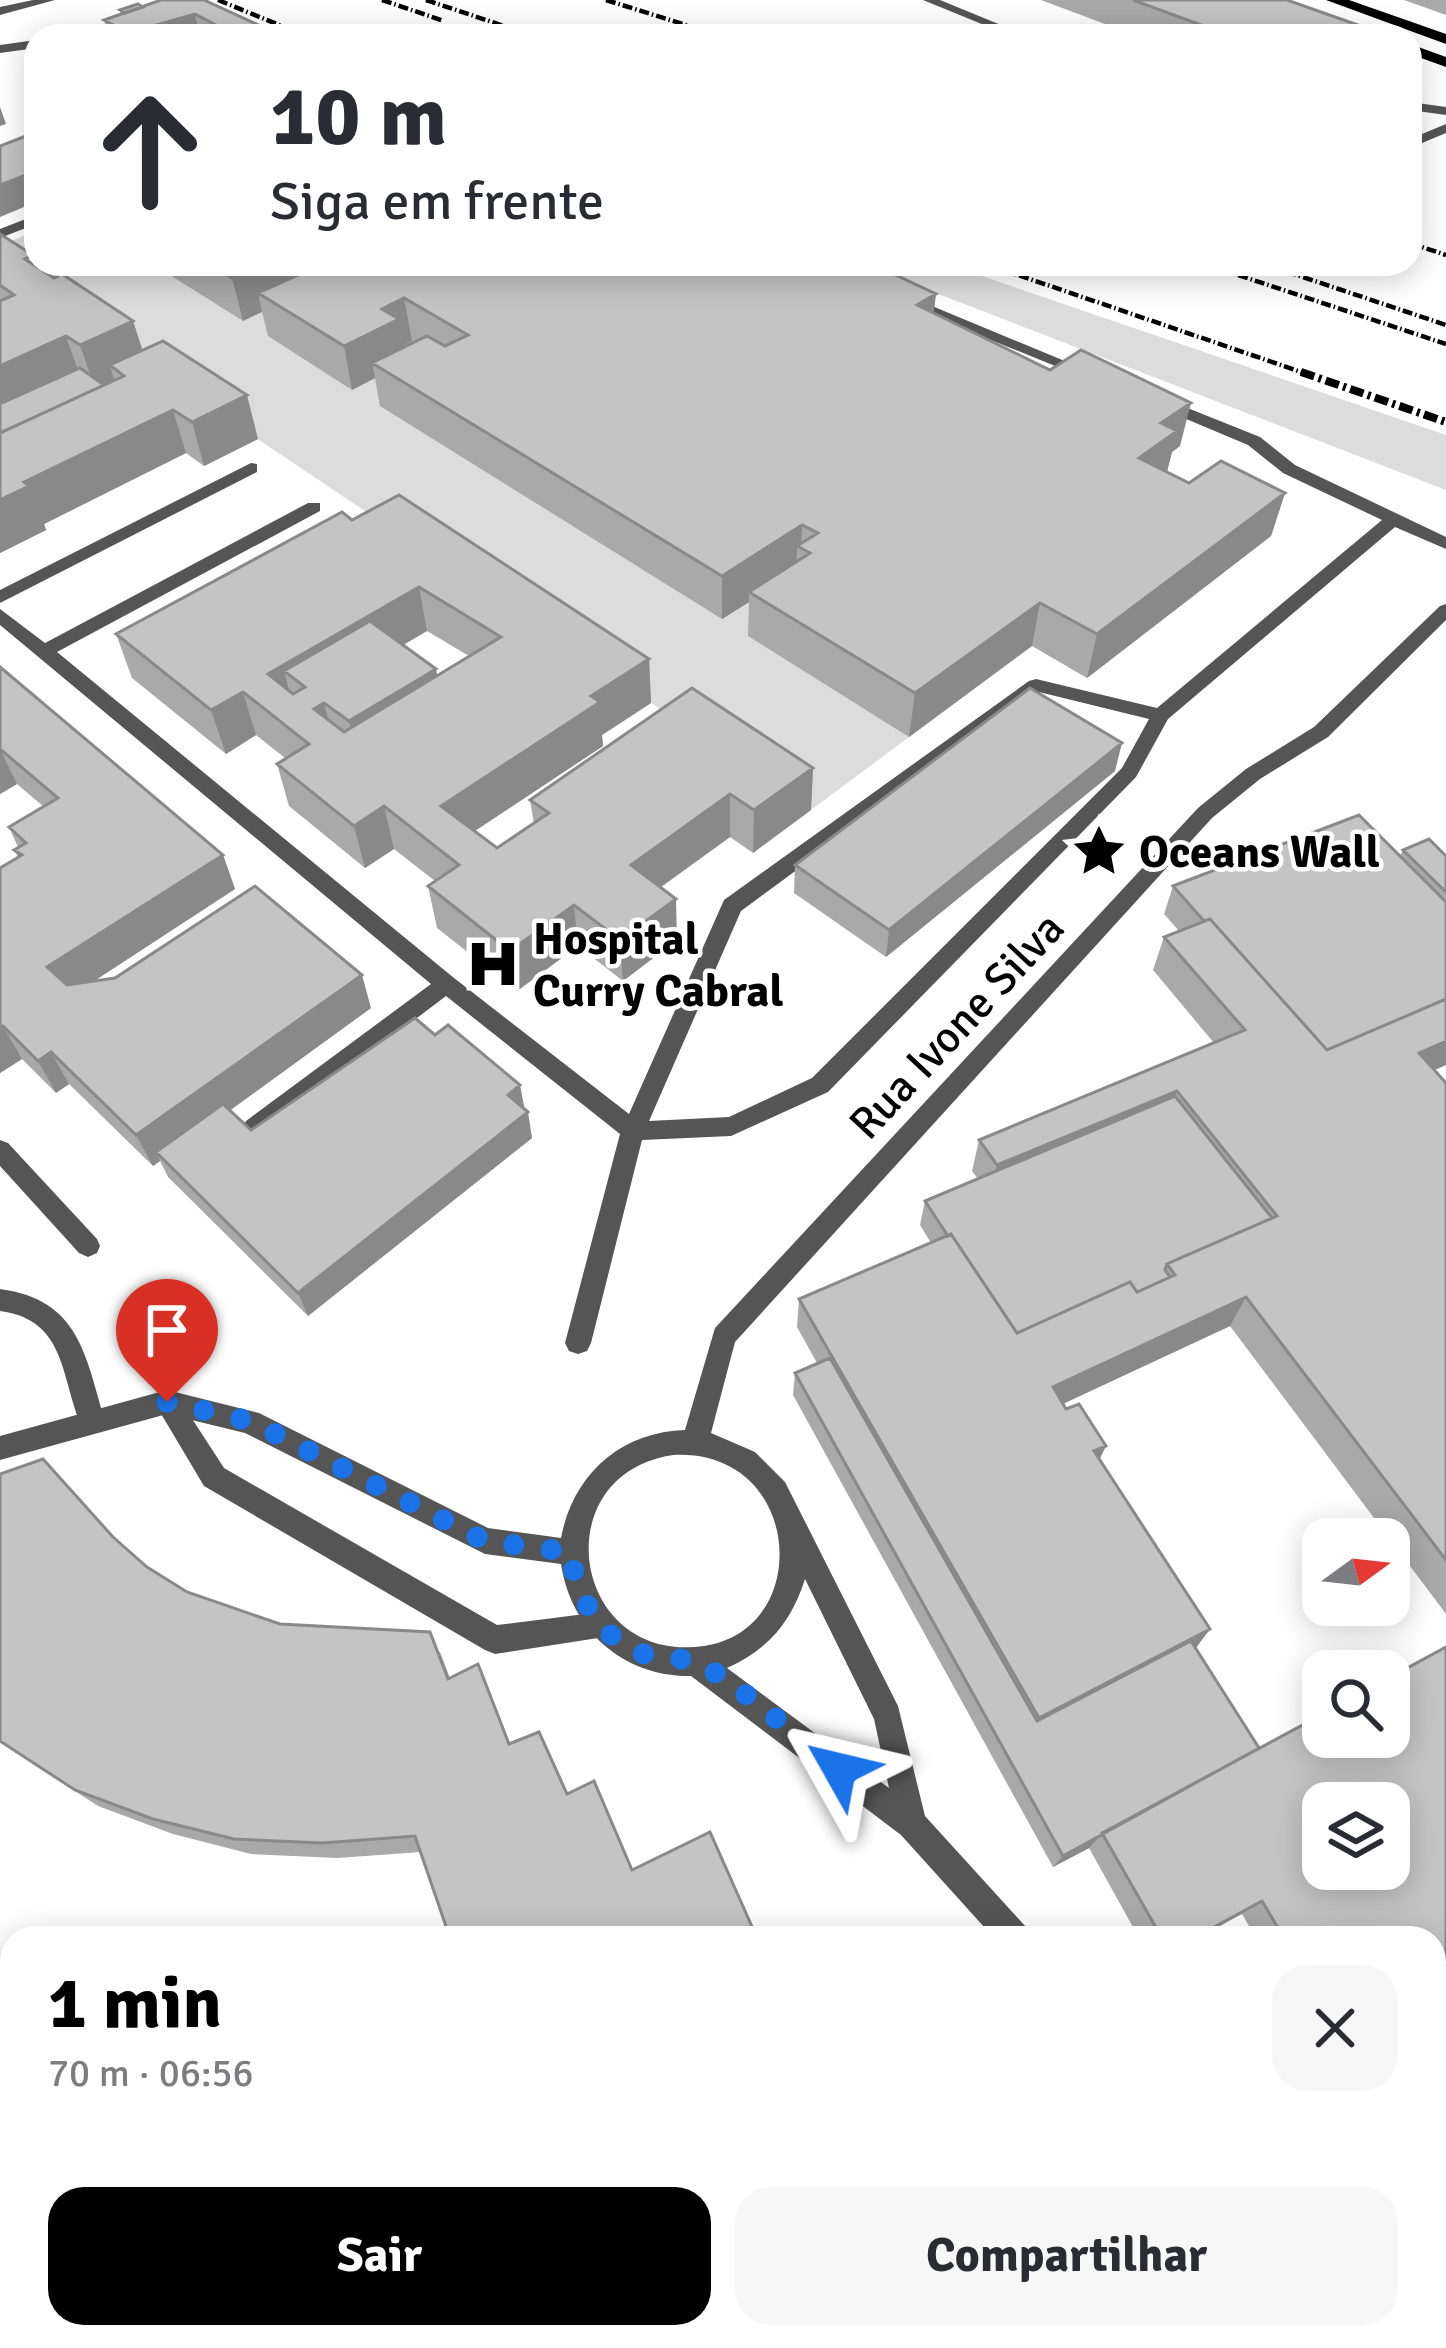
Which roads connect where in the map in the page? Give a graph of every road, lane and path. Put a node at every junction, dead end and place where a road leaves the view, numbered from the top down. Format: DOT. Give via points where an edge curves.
graph roads {
  1 [pos="50,0"];
  2 [pos="929,0"];
  3 [pos="1334,0"];
  4 [pos="0,11"];
  5 [pos="991,24"];
  6 [pos="1403,24"];
  7 [pos="894,296"];
  8 [pos="1106,381"];
  9 [pos="1148,398"];
  10 [pos="251,468"];
  11 [pos="314,507"];
  12 [pos="1395,518"];
  13 [pos="1446,544"];
  14 [pos="0,597"];
  15 [pos="1446,610"];
  16 [pos="0,615"];
  17 [pos="44,651"];
  18 [pos="1161,715"];
  19 [pos="446,984"];
  20 [pos="254,1128"];
  21 [pos="633,1132"];
  22 [pos="0,1150"];
  23 [pos="88,1246"];
  24 [pos="0,1300"];
  25 [pos="578,1343"];
  26 [pos="167,1402"];
  27 [pos="92,1421"];
  28 [pos="695,1443"];
  29 [pos="0,1448"];
  30 [pos="795,1530"];
  31 [pos="570,1552"];
  32 [pos="601,1626"];
  33 [pos="693,1660"];
  34 [pos="912,1824"];
  35 [pos="1004,1926"];
  1 -- 4 [label="street"];
  2 -- 5 [label="street"];
  3 -- 6 [label="main road"];
  7 -- 8 [label="street"];
  9 -- 12 [label="street" via="1254,441 1289,470"];
  10 -- 14 [label="street"];
  11 -- 17 [label="street"];
  12 -- 13 [label="street"];
  12 -- 18 [label="street"];
  15 -- 28 [label="street, Rua Ivone Silva" via="1321,732 1204,813 724,1336"];
  16 -- 17 [label="street"];
  17 -- 19 [label="street"];
  18 -- 21 [label="street" via="1129,772 820,1085 731,1126"];
  18 -- 21 [label="street" via="1036,685 732,906"];
  19 -- 20 [label="street"];
  19 -- 21 [label="street"];
  21 -- 25 [label="street"];
  22 -- 23 [label="street"];
  24 -- 27 [label="street" via="27,1300 57,1320"];
  26 -- 27 [label="street"];
  26 -- 31 [label="street" via="250,1421 485,1541"];
  26 -- 32 [label="street" via="214,1477 495,1640"];
  27 -- 29 [label="street"];
  28 -- 30 [label="street" via="730,1451 760,1470"];
  28 -- 31 [label="street" via="624,1460 596,1484"];
  30 -- 33 [label="street" via="796,1566 773,1615 730,1651"];
  30 -- 34 [label="street" via="888,1716"];
  31 -- 32 [label="street" via="574,1580"];
  32 -- 33 [label="street" via="628,1647"];
  33 -- 34 [label="street"];
  34 -- 35 [label="street"];
}
